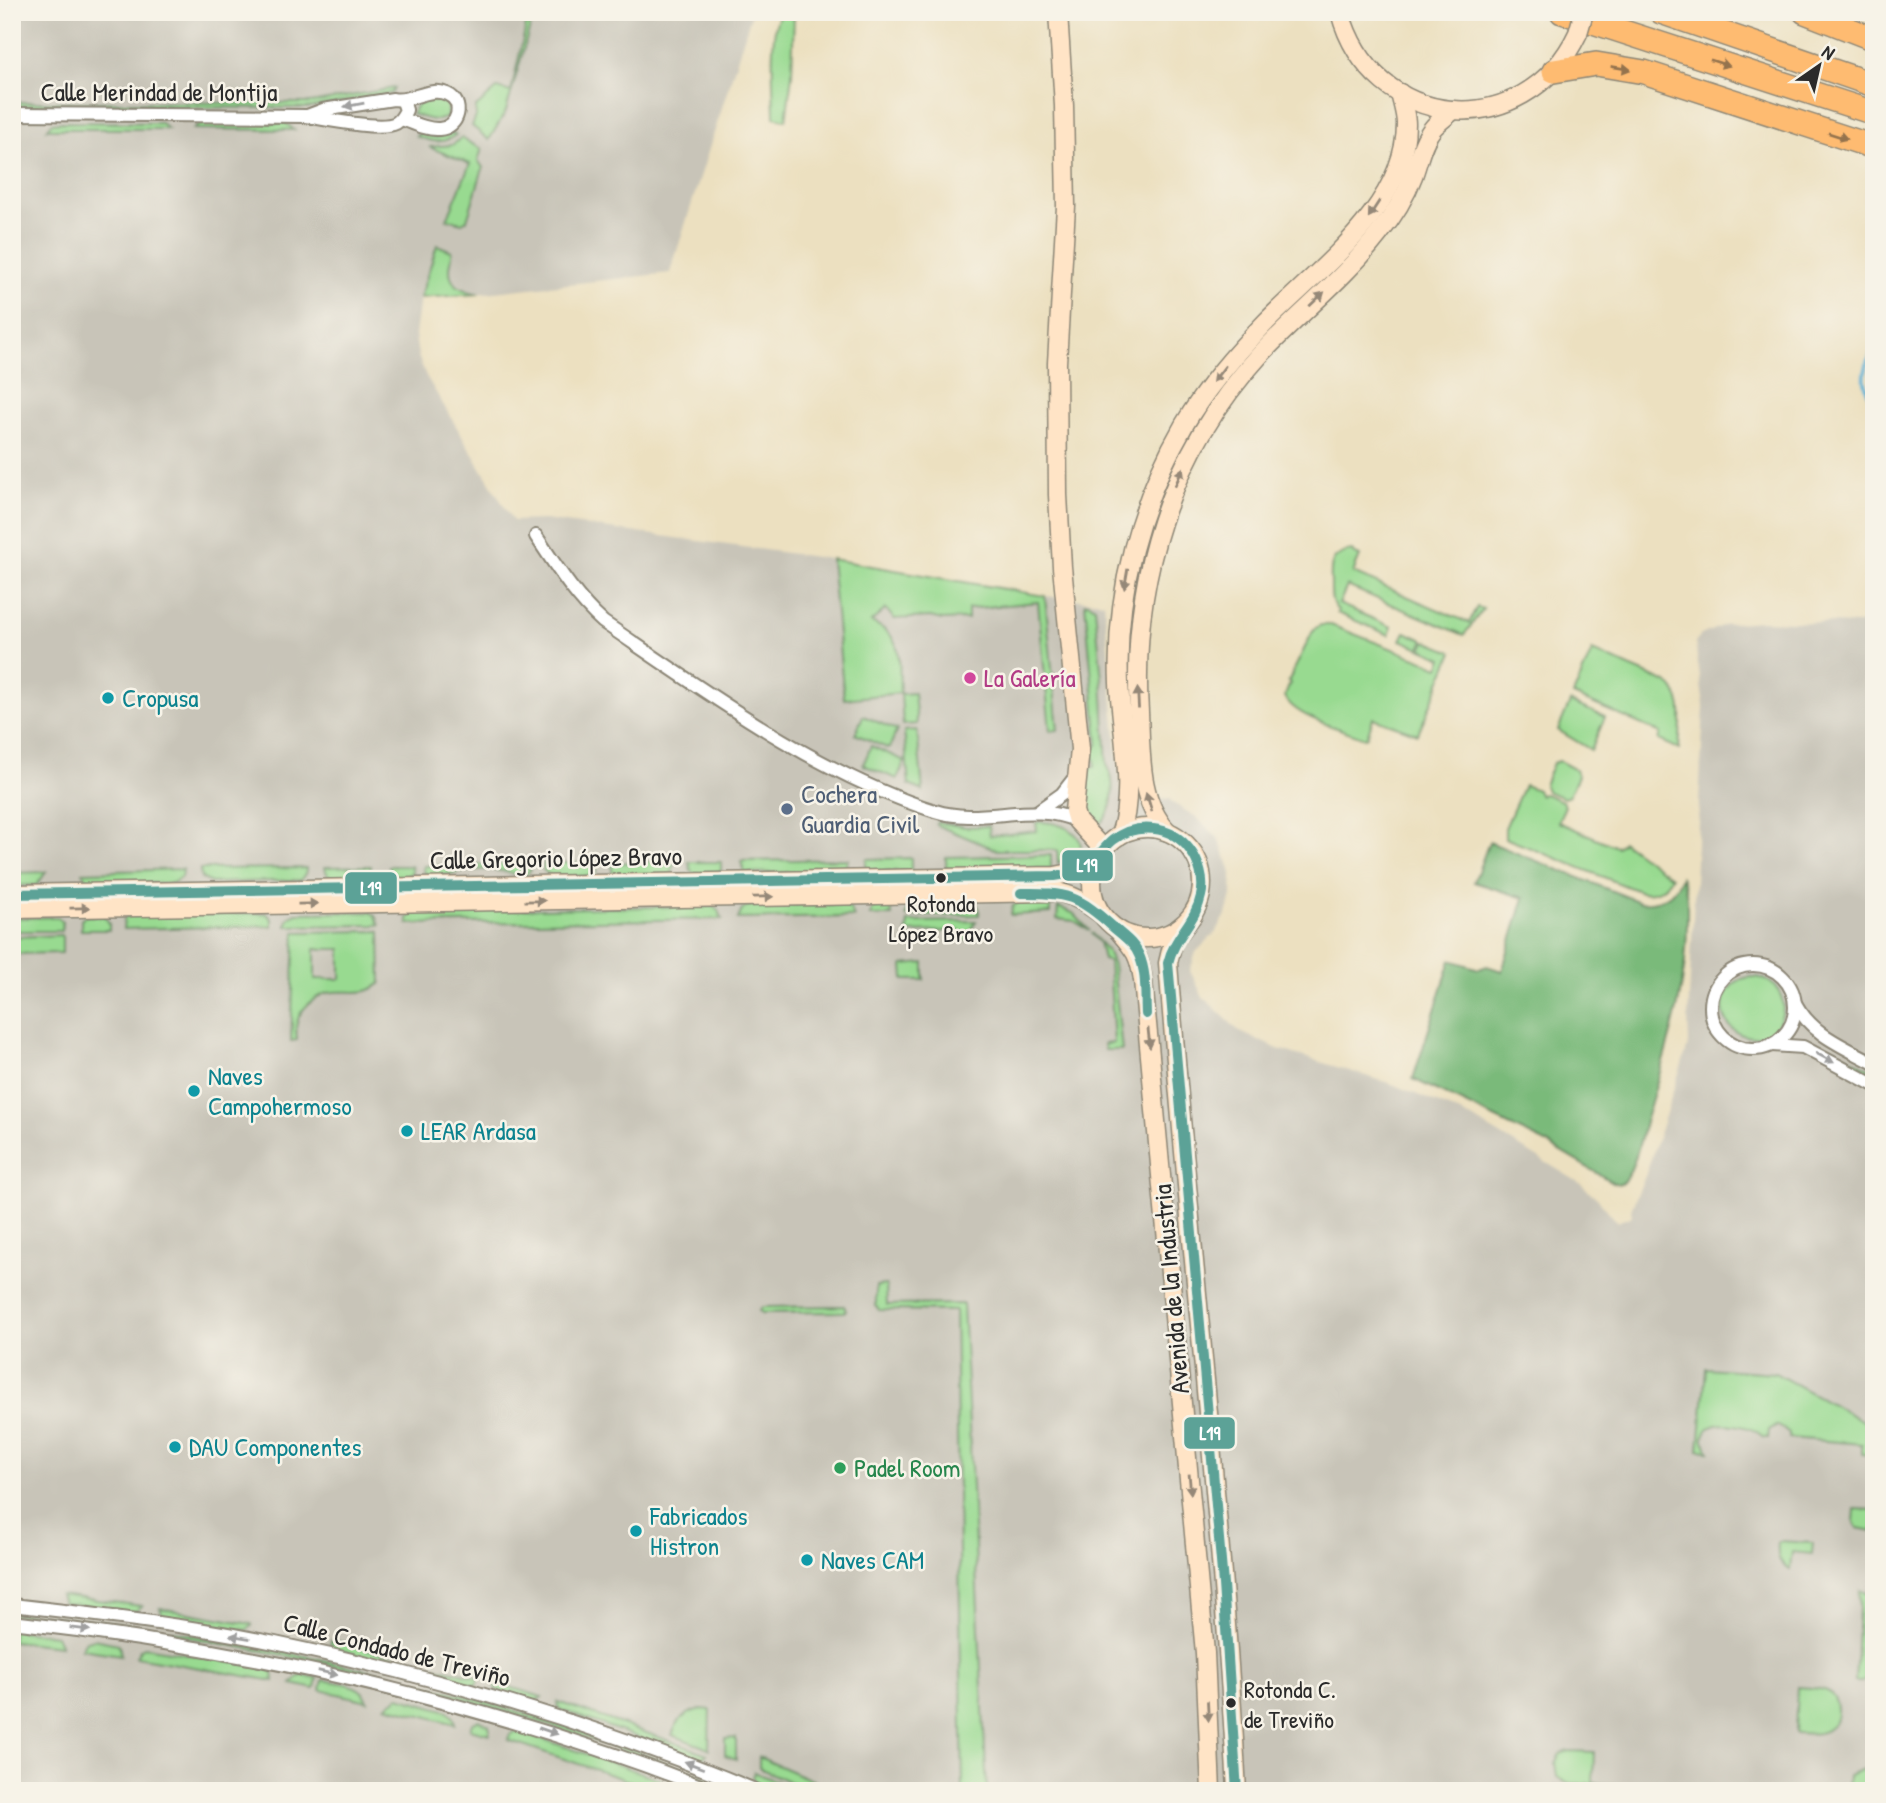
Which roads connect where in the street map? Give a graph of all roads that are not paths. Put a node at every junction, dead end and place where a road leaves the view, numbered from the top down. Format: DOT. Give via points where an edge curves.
graph roads {
  1 [pos="1058,12"];
  2 [pos="1340,12"];
  3 [pos="1562,12"];
  4 [pos="1584,12"];
  5 [pos="1661,12"];
  6 [pos="1805,12"];
  7 [pos="1874,38"];
  8 [pos="1554,71"];
  9 [pos="1874,85"];
  10 [pos="1400,93"];
  11 [pos="403,101"];
  12 [pos="1453,110"];
  13 [pos="1874,113"];
  14 [pos="12,114"];
  15 [pos="306,116"];
  16 [pos="402,119"];
  17 [pos="1874,148"];
  18 [pos="536,536"];
  19 [pos="1078,773"];
  20 [pos="1038,811"];
  21 [pos="1077,821"];
  22 [pos="1168,832"];
  23 [pos="1120,835"];
  24 [pos="1100,854"];
  25 [pos="12,894"];
  26 [pos="12,909"];
  27 [pos="1101,914"];
  28 [pos="1193,915"];
  29 [pos="1117,929"];
  30 [pos="1795,1002"];
  31 [pos="1772,1045"];
  32 [pos="1874,1063"];
  33 [pos="1874,1085"];
  34 [pos="12,1605"];
  35 [pos="12,1622"];
  36 [pos="713,1791"];
  37 [pos="757,1791"];
  38 [pos="1212,1791"];
  39 [pos="1237,1791"];
  1 -- 19 [label="main road" via="1066,194 1057,363 1058,509 1080,750"];
  2 -- 10 [label="main road" via="1354,50 1368,69"];
  3 -- 13 [label="highway, one-way"];
  4 -- 8 [label="main road, bridge" via="1572,46"];
  5 -- 9 [label="highway"];
  6 -- 7 [label="highway"];
  8 -- 12 [label="main road" via="1534,88 1496,106"];
  8 -- 17 [label="highway, one-way" via="1596,64 1644,72"];
  10 -- 12 [label="main road" via="1429,106"];
  10 -- 23 [label="main road, one-way" via="1406,122 1404,147 1385,192 1353,236 1244,344 1203,394 1166,459 1143,512 1128,570 1119,637 1126,783 1126,818"];
  11 -- 15 [label="street, Calle Merindad de Montija, one-way" via="393,99"];
  11 -- 16 [label="street"];
  11 -- 16 [label="street, Calle Merindad de Montija" via="423,94 449,94 458,114 454,123 437,130"];
  22 -- 12 [label="main road, one-way" via="1156,820 1147,798 1137,686 1144,590 1165,509 1191,451 1227,395 1377,237 1402,201 1434,127"];
  14 -- 15 [label="street, Calle Merindad de Montija"];
  15 -- 16 [label="street, Calle Merindad de Montija" via="379,126"];
  18 -- 20 [label="street" via="570,587 603,622 794,746 937,812 976,817"];
  19 -- 20 [label="street" via="1062,794"];
  19 -- 21 [label="main road"];
  20 -- 21 [label="street"];
  21 -- 24 [label="main road"];
  22 -- 23 [label="main road" via="1141,828"];
  22 -- 28 [label="main road" via="1187,844 1198,862 1201,898"];
  23 -- 24 [label="main road"];
  24 -- 25 [label="main road, Calle Gregorio López Bravo" via="1075,872 1055,876"];
  24 -- 27 [label="main road" via="1092,884"];
  26 -- 27 [label="main road, Calle Gregorio López Bravo, one-way" via="1054,892 1072,896"];
  27 -- 29 [label="main road"];
  28 -- 29 [label="main road" via="1177,930 1158,937 1137,937"];
  28 -- 39 [label="main road, Avenida de la Industria" via="1173,942 1168,963 1216,1484"];
  29 -- 38 [label="main road, Avenida de la Industria, one-way" via="1139,955 1143,980 1205,1653"];
  30 -- 31 [label="street" via="1788,1031"];
  30 -- 31 [label="street" via="1784,978 1761,965 1735,968 1715,986 1710,1010 1718,1033 1737,1047"];
  30 -- 32 [label="street" via="1815,1029"];
  31 -- 33 [label="street, one-way" via="1803,1047"];
  37 -- 34 [label="street, Calle Condado de Treviño, one-way" via="612,1734 410,1674 260,1640"];
  35 -- 36 [label="street, Calle Condado de Treviño, one-way" via="207,1649 388,1687 535,1727"];
}
